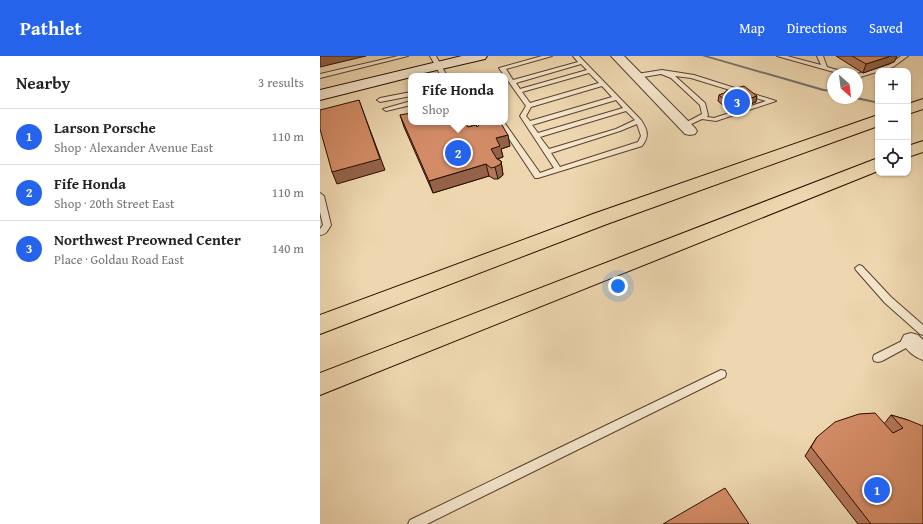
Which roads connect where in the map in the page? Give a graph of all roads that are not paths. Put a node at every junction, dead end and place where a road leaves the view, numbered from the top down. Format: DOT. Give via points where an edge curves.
graph roads {
  1 [pos="405,56"];
  2 [pos="549,56"];
  3 [pos="576,56"];
  4 [pos="616,56"];
  5 [pos="780,56"];
  6 [pos="820,56"];
  7 [pos="895,56"];
  8 [pos="472,57"];
  9 [pos="903,58"];
  10 [pos="582,62"];
  11 [pos="439,66"];
  12 [pos="825,68"];
  13 [pos="591,71"];
  14 [pos="662,72"];
  15 [pos="410,73"];
  16 [pos="506,73"];
  17 [pos="408,74"];
  18 [pos="863,74"];
  19 [pos="320,76"];
  20 [pos="508,76"];
  21 [pos="637,76"];
  22 [pos="512,82"];
  23 [pos="603,84"];
  24 [pos="519,91"];
  25 [pos="320,95"];
  26 [pos="408,95"];
  27 [pos="617,98"];
  28 [pos="380,100"];
  29 [pos="408,104"];
  30 [pos="923,104"];
  31 [pos="529,106"];
  32 [pos="911,108"];
  33 [pos="386,109"];
  34 [pos="627,109"];
  35 [pos="700,117"];
  36 [pos="639,121"];
  37 [pos="875,121"];
  38 [pos="528,124"];
  39 [pos="468,125"];
  40 [pos="500,125"];
  41 [pos="487,127"];
  42 [pos="688,128"];
  43 [pos="536,136"];
  44 [pos="923,146"];
  45 [pos="911,151"];
  46 [pos="547,152"];
  47 [pos="875,165"];
  48 [pos="559,170"];
  49 [pos="320,196"];
  50 [pos="320,232"];
  51 [pos="859,268"];
  52 [pos="320,325"];
  53 [pos="920,340"];
  54 [pos="878,358"];
  55 [pos="721,374"];
  56 [pos="320,384"];
  57 [pos="414,524"];
  1 -- 19 [label="lane"];
  2 -- 16 [label="lane" via="502,68"];
  3 -- 10 [label="lane"];
  4 -- 21 [label="street"];
  5 -- 12 [label="lane"];
  6 -- 12 [label="lane"];
  7 -- 9 [label="lane"];
  8 -- 11 [label="main road"];
  9 -- 18 [label="lane" via="891,66"];
  10 -- 13 [label="lane"];
  10 -- 22 [label="lane"];
  11 -- 15 [label="main road"];
  13 -- 23 [label="lane"];
  13 -- 24 [label="lane"];
  14 -- 21 [label="lane"];
  14 -- 35 [label="lane" via="673,77 703,104 705,115"];
  14 -- 35 [label="lane" via="692,76 773,101 714,120"];
  17 -- 25 [label="main road"];
  20 -- 22 [label="lane"];
  21 -- 42 [label="street"];
  22 -- 24 [label="lane"];
  23 -- 27 [label="lane"];
  23 -- 31 [label="lane"];
  24 -- 31 [label="lane"];
  26 -- 28 [label="lane"];
  27 -- 34 [label="lane"];
  27 -- 38 [label="lane"];
  29 -- 33 [label="lane"];
  30 -- 32 [label="highway"];
  31 -- 38 [label="lane" via="523,116"];
  34 -- 36 [label="lane"];
  34 -- 43 [label="lane"];
  35 -- 42 [label="lane"];
  36 -- 46 [label="lane"];
  36 -- 48 [label="lane" via="646,132 640,144"];
  37 -- 52 [label="highway" via="600,219"];
  38 -- 43 [label="lane"];
  39 -- 41 [label="lane" via="471,132"];
  40 -- 48 [label="lane" via="538,176"];
  43 -- 46 [label="lane"];
  44 -- 45 [label="highway"];
  46 -- 48 [label="lane"];
  47 -- 56 [label="highway"];
  49 -- 50 [label="lane" via="327,224"];
  51 -- 53 [label="lane"];
  53 -- 54 [label="lane"];
  55 -- 57 [label="lane"];
}
